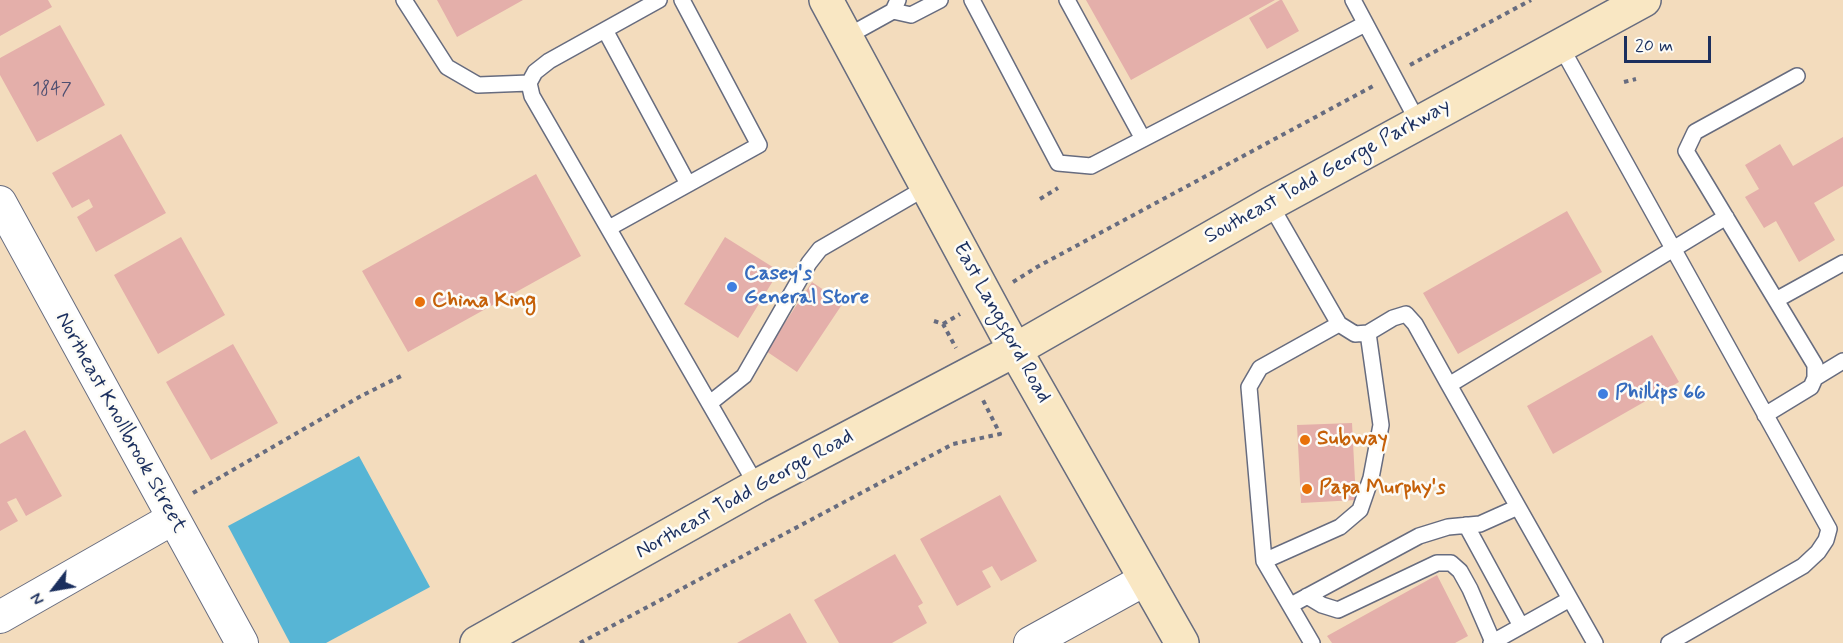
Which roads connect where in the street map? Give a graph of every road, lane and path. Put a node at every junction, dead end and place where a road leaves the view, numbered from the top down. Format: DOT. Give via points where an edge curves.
graph roads {
  1 [pos="404,0"];
  2 [pos="659,0"];
  3 [pos="682,0"];
  4 [pos="826,0"];
  5 [pos="940,0"];
  6 [pos="972,0"];
  7 [pos="1067,0"];
  8 [pos="1353,0"];
  9 [pos="1531,0"];
  10 [pos="1644,0"];
  11 [pos="895,5"];
  12 [pos="1365,24"];
  13 [pos="605,30"];
  14 [pos="846,37"];
  15 [pos="1560,45"];
  16 [pos="1432,52"];
  17 [pos="1797,76"];
  18 [pos="1636,79"];
  19 [pos="1624,82"];
  20 [pos="529,83"];
  21 [pos="1360,93"];
  22 [pos="1418,122"];
  23 [pos="1143,139"];
  24 [pos="688,184"];
  25 [pos="927,187"];
  26 [pos="1058,188"];
  27 [pos="1040,199"];
  28 [pos="0,202"];
  29 [pos="1269,204"];
  30 [pos="1726,218"];
  31 [pos="609,228"];
  32 [pos="1673,250"];
  33 [pos="1843,263"];
  34 [pos="1037,267"];
  35 [pos="1776,300"];
  36 [pos="1339,324"];
  37 [pos="1368,333"];
  38 [pos="1015,350"];
  39 [pos="1843,362"];
  40 [pos="403,375"];
  41 [pos="1815,378"];
  42 [pos="1449,385"];
  43 [pos="710,403"];
  44 [pos="1765,415"];
  45 [pos="1000,434"];
  46 [pos="757,486"];
  47 [pos="1518,507"];
  48 [pos="178,508"];
  49 [pos="1466,525"];
  50 [pos="1264,561"];
  51 [pos="1146,579"];
  52 [pos="1307,596"];
  53 [pos="1570,599"];
  54 [pos="1291,605"];
  55 [pos="0,617"];
  56 [pos="1521,626"];
  57 [pos="242,643"];
  58 [pos="477,643"];
  59 [pos="580,643"];
  60 [pos="1030,643"];
  61 [pos="1182,643"];
  62 [pos="1312,643"];
  63 [pos="1492,643"];
  64 [pos="1595,643"];
  65 [pos="1669,643"];
  1 -- 20 [label="lane" via="447,67 478,85"];
  2 -- 13 [label="lane"];
  3 -- 24 [label="lane" via="759,145"];
  4 -- 14 [label="main road, East Langsford Road"];
  5 -- 11 [label="lane" via="911,15"];
  6 -- 23 [label="lane" via="1058,163 1091,166"];
  7 -- 23 [label="lane"];
  8 -- 12 [label="lane"];
  9 -- 16 [label="path"];
  10 -- 15 [label="main road, Southeast Todd George Parkway"];
  11 -- 14 [label="lane"];
  12 -- 22 [label="lane"];
  12 -- 23 [label="lane"];
  13 -- 20 [label="lane" via="549,61"];
  13 -- 24 [label="lane"];
  14 -- 25 [label="main road, East Langsford Road"];
  15 -- 22 [label="main road, Southeast Todd George Parkway"];
  15 -- 32 [label="lane"];
  17 -- 30 [label="lane" via="1695,132 1686,151"];
  18 -- 19 [label="path"];
  20 -- 31 [label="lane" via="532,96"];
  21 -- 34 [label="path"];
  22 -- 29 [label="main road, Southeast Todd George Parkway"];
  24 -- 31 [label="lane"];
  25 -- 38 [label="main road, East Langsford Road"];
  25 -- 43 [label="lane" via="820,249 744,376"];
  26 -- 27 [label="path"];
  28 -- 48 [label="street, Northeast Knollbrook Street"];
  29 -- 36 [label="lane"];
  29 -- 38 [label="main road, Southeast Todd George Parkway"];
  30 -- 32 [label="lane"];
  30 -- 35 [label="lane"];
  31 -- 43 [label="lane"];
  32 -- 42 [label="lane"];
  32 -- 44 [label="lane"];
  33 -- 35 [label="lane"];
  35 -- 41 [label="lane" via="1815,365"];
  36 -- 37 [label="lane" via="1355,334"];
  36 -- 50 [label="lane" via="1260,368 1249,387"];
  37 -- 42 [label="lane" via="1406,314"];
  37 -- 50 [label="lane" via="1381,425 1371,478 1360,510 1340,527"];
  38 -- 46 [label="main road, Northeast Todd George Road"];
  38 -- 51 [label="main road, East Langsford Road"];
  39 -- 41 [label="lane"];
  40 -- 48 [label="path" via="361,396"];
  41 -- 44 [label="lane" via="1811,387"];
  42 -- 47 [label="lane"];
  43 -- 46 [label="lane"];
  44 -- 65 [label="lane" via="1828,529 1826,540 1803,566"];
  45 -- 59 [label="path" via="953,444"];
  46 -- 58 [label="main road, Northeast Todd George Road"];
  47 -- 49 [label="lane" via="1480,524"];
  47 -- 53 [label="lane"];
  48 -- 55 [label="street"];
  48 -- 57 [label="street, Northeast Knollbrook Street"];
  49 -- 52 [label="lane" via="1419,536"];
  49 -- 56 [label="lane"];
  50 -- 54 [label="lane"];
  51 -- 60 [label="street"];
  51 -- 61 [label="main road, East Langsford Road"];
  52 -- 54 [label="lane"];
  52 -- 63 [label="lane" via="1338,610 1437,563 1451,563 1470,590"];
  53 -- 56 [label="lane"];
  53 -- 64 [label="lane"];
  54 -- 62 [label="lane"];
  56 -- 63 [label="lane"];
}
